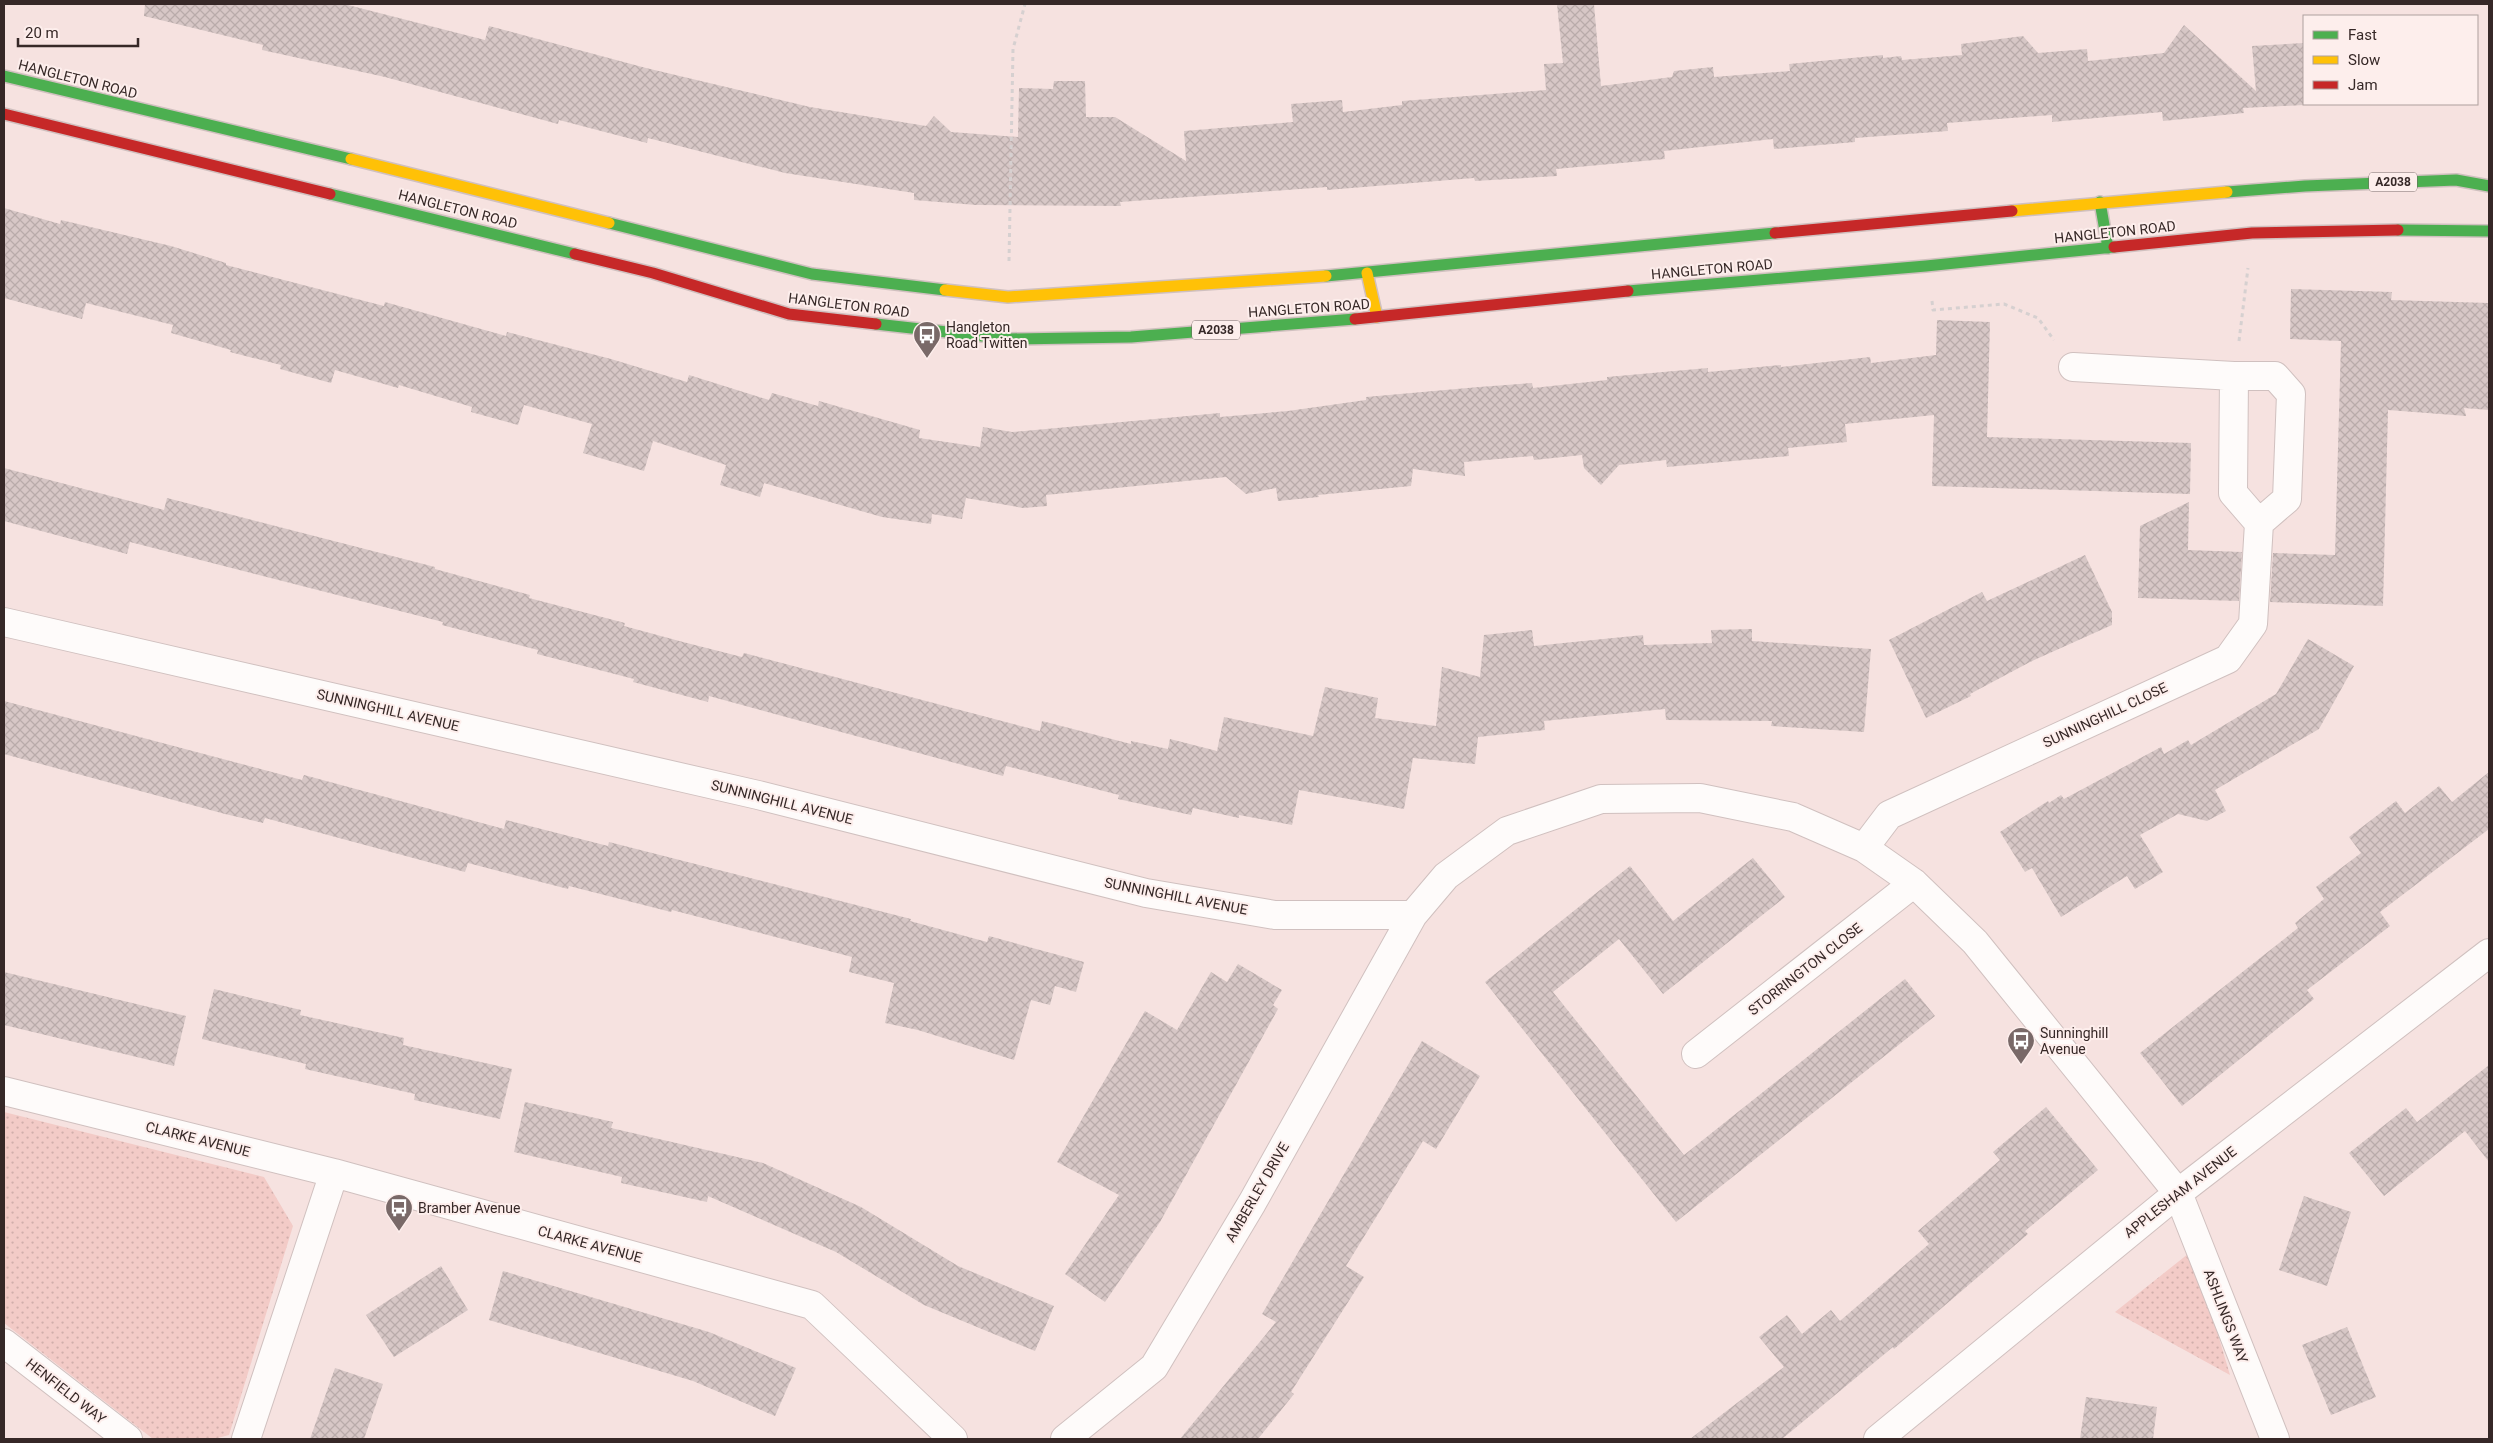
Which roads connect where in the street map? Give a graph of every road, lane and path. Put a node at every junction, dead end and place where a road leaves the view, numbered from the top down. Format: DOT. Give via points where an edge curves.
graph roads {
  1 [pos="1025,4"];
  2 [pos="4,76"];
  3 [pos="4,114"];
  4 [pos="2489,186"];
  5 [pos="2100,202"];
  6 [pos="2489,231"];
  7 [pos="2252,233"];
  8 [pos="2108,248"];
  9 [pos="1926,266"];
  10 [pos="1367,273"];
  11 [pos="1008,297"];
  12 [pos="1377,317"];
  13 [pos="2073,367"];
  14 [pos="2234,376"];
  15 [pos="2259,522"];
  16 [pos="4,622"];
  17 [pos="1864,848"];
  18 [pos="1914,883"];
  19 [pos="1413,915"];
  20 [pos="2489,953"];
  21 [pos="1696,1054"];
  22 [pos="4,1091"];
  23 [pos="334,1173"];
  24 [pos="2178,1192"];
  25 [pos="4,1343"];
  26 [pos="128,1439"];
  27 [pos="246,1439"];
  28 [pos="953,1439"];
  29 [pos="1065,1439"];
  30 [pos="1878,1439"];
  31 [pos="2275,1439"];
  1 -- 11 [label="path" via="1013,49"];
  2 -- 11 [label="main road, HANGLETON ROAD / A2038" via="339,156 662,242 812,274"];
  3 -- 12 [label="main road, HANGLETON ROAD / A2038" via="655,269 789,314 1009,339 1131,336"];
  4 -- 5 [label="main road, HANGLETON ROAD / A2038" via="2456,180 2330,184"];
  5 -- 8 [label="main road"];
  5 -- 10 [label="main road, HANGLETON ROAD / A2038"];
  6 -- 7 [label="main road, HANGLETON ROAD / A2038"];
  7 -- 8 [label="main road, HANGLETON ROAD / A2038"];
  7 -- 14 [label="path"];
  8 -- 9 [label="main road, HANGLETON ROAD / A2038"];
  9 -- 12 [label="main road, HANGLETON ROAD / A2038" via="1515,301"];
  9 -- 13 [label="path" via="1934,310 2004,304 2038,318"];
  10 -- 11 [label="main road, HANGLETON ROAD / A2038"];
  10 -- 12 [label="main road"];
  13 -- 14 [label="street"];
  14 -- 15 [label="street" via="2233,493"];
  14 -- 15 [label="street" via="2275,376 2291,394 2287,499"];
  15 -- 17 [label="street, SUNNINGHILL CLOSE" via="2253,624 2228,659 1889,815"];
  16 -- 19 [label="street, SUNNINGHILL AVENUE" via="758,795 1146,893 1275,914"];
  17 -- 18 [label="street"];
  17 -- 19 [label="street" via="1793,817 1700,798 1601,799 1507,832 1446,876"];
  18 -- 21 [label="street, STORRINGTON CLOSE"];
  18 -- 24 [label="street" via="1975,942"];
  19 -- 29 [label="street, AMBERLEY DRIVE" via="1252,1203 1154,1368"];
  20 -- 24 [label="street, APPLESHAM AVENUE"];
  22 -- 23 [label="street, CLARKE AVENUE"];
  23 -- 27 [label="street"];
  23 -- 28 [label="street, CLARKE AVENUE" via="812,1305"];
  24 -- 30 [label="street, APPLESHAM AVENUE"];
  24 -- 31 [label="street, ASHLINGS WAY"];
  25 -- 26 [label="street, HENFIELD WAY"];
}
